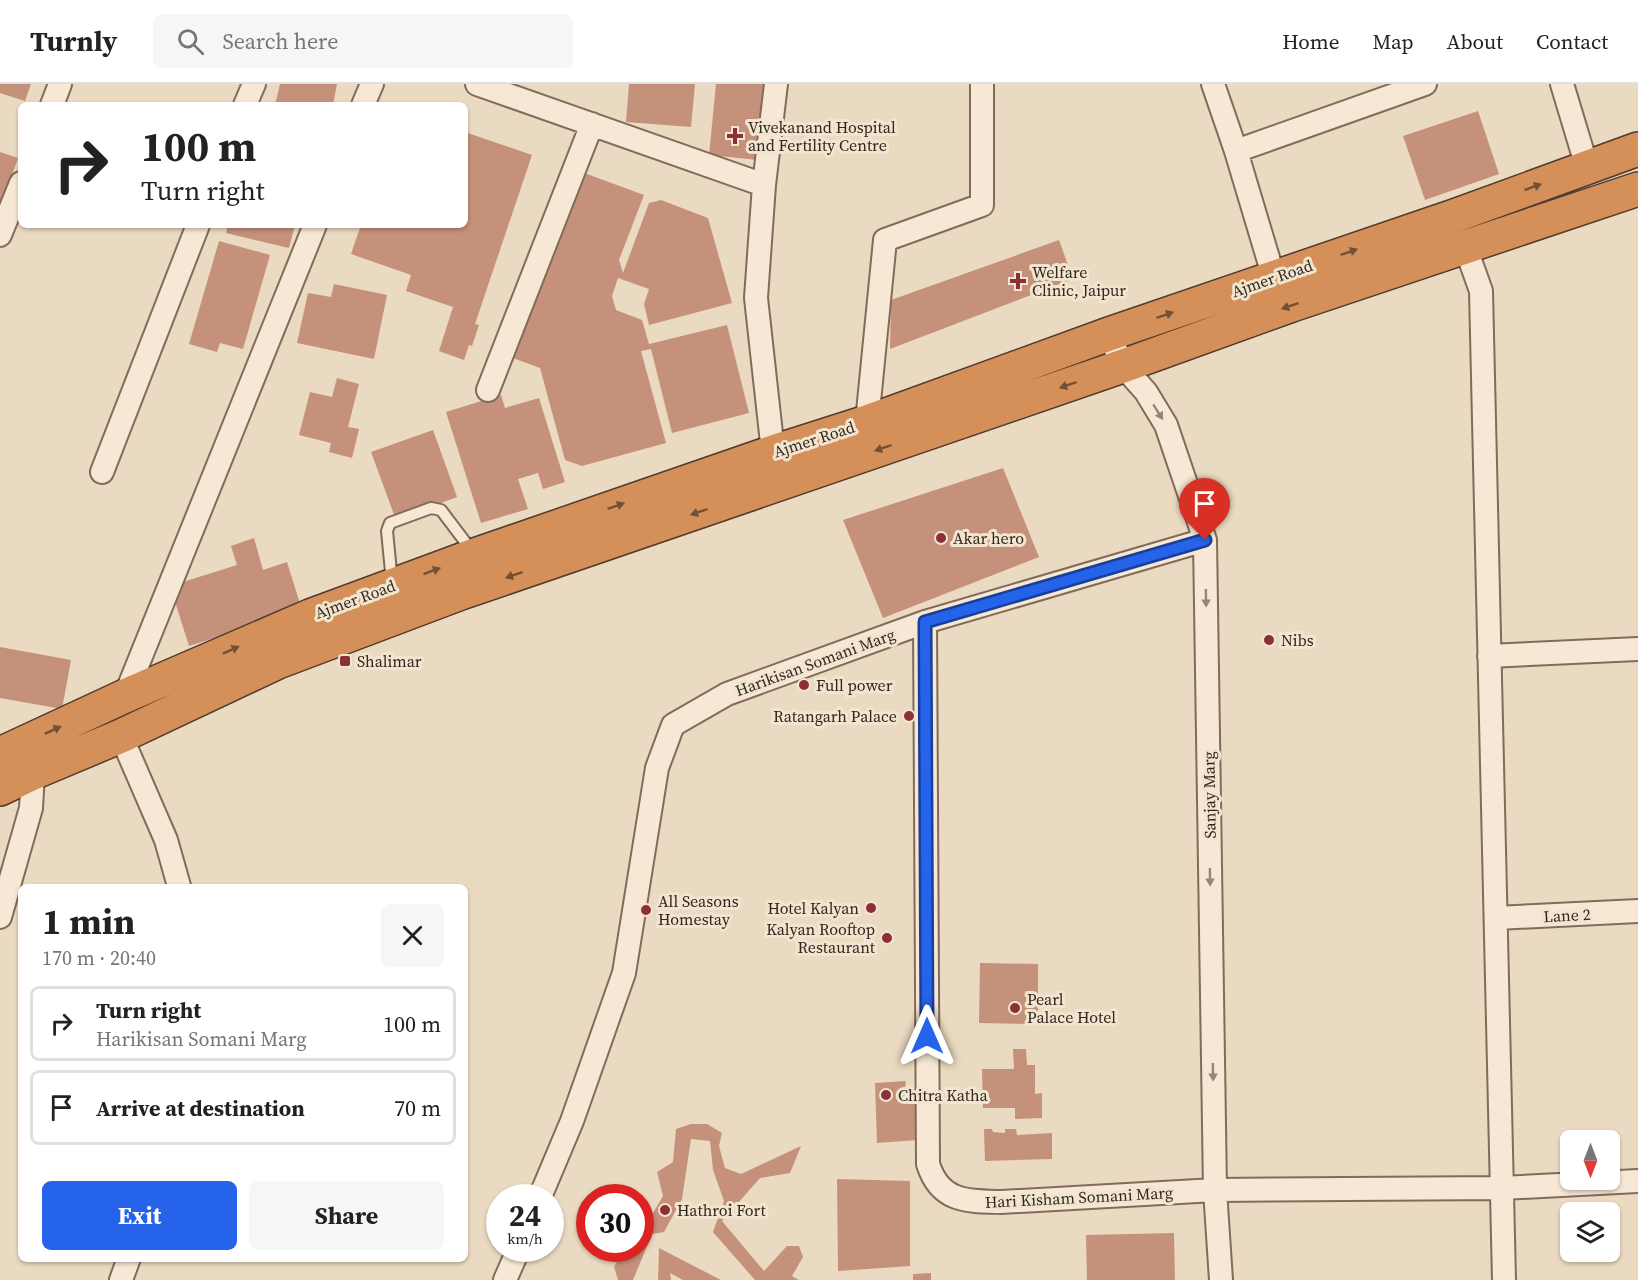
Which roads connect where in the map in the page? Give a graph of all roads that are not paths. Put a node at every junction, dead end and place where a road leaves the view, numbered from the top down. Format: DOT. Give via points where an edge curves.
graph roads {
  1 [pos="60,84"];
  2 [pos="254,84"];
  3 [pos="372,84"];
  4 [pos="477,84"];
  5 [pos="776,84"];
  6 [pos="982,84"];
  7 [pos="1213,84"];
  8 [pos="1425,84"];
  9 [pos="1562,84"];
  10 [pos="53,102"];
  11 [pos="246,102"];
  12 [pos="364,102"];
  13 [pos="592,124"];
  14 [pos="1638,149"];
  15 [pos="1236,150"];
  16 [pos="1587,167"];
  17 [pos="764,185"];
  18 [pos="1638,189"];
  19 [pos="18,190"];
  20 [pos="197,228"];
  21 [pos="314,228"];
  22 [pos="0,235"];
  23 [pos="1465,246"];
  24 [pos="1274,278"];
  25 [pos="1109,334"];
  26 [pos="1123,366"];
  27 [pos="488,390"];
  28 [pos="867,422"];
  29 [pos="773,452"];
  30 [pos="102,472"];
  31 [pos="1205,540"];
  32 [pos="475,555"];
  33 [pos="392,585"];
  34 [pos="925,622"];
  35 [pos="1638,649"];
  36 [pos="1490,656"];
  37 [pos="125,696"];
  38 [pos="121,736"];
  39 [pos="0,754"];
  40 [pos="33,773"];
  41 [pos="0,789"];
  42 [pos="178,884"];
  43 [pos="1638,911"];
  44 [pos="0,917"];
  45 [pos="1496,918"];
  46 [pos="1638,1181"];
  47 [pos="545,1184"];
  48 [pos="1502,1188"];
  49 [pos="1215,1190"];
  50 [pos="128,1262"];
  51 [pos="513,1262"];
  52 [pos="121,1280"];
  53 [pos="505,1280"];
  54 [pos="1221,1280"];
  55 [pos="1504,1280"];
  1 -- 10 [label="street"];
  2 -- 11 [label="street"];
  3 -- 12 [label="street"];
  4 -- 13 [label="street"];
  5 -- 17 [label="street"];
  6 -- 28 [label="street" via="982,205 885,240"];
  7 -- 15 [label="street"];
  8 -- 15 [label="street"];
  9 -- 16 [label="street"];
  13 -- 17 [label="street"];
  13 -- 27 [label="street"];
  14 -- 16 [label="highway, Ajmer Road"];
  15 -- 24 [label="street"];
  24 -- 16 [label="highway, Ajmer Road, one-way"];
  17 -- 29 [label="street" via="756,298"];
  18 -- 23 [label="highway, Ajmer Road"];
  19 -- 22 [label="street"];
  20 -- 30 [label="street"];
  21 -- 37 [label="street"];
  23 -- 26 [label="highway, Ajmer Road, one-way"];
  23 -- 36 [label="street" via="1481,291"];
  25 -- 24 [label="highway, Ajmer Road, one-way"];
  25 -- 26 [label="street, Sanjay Marg"];
  25 -- 28 [label="highway, Ajmer Road"];
  26 -- 31 [label="street, Sanjay Marg, one-way" via="1146,392 1166,425"];
  26 -- 38 [label="highway, Ajmer Road, one-way" via="461,593 278,662"];
  28 -- 29 [label="highway, Ajmer Road"];
  32 -- 29 [label="highway, Ajmer Road, one-way"];
  31 -- 34 [label="street, Harikisan Somani Marg"];
  31 -- 49 [label="street, Sanjay Marg, one-way"];
  33 -- 32 [label="highway, Ajmer Road, one-way"];
  32 -- 33 [label="lane" via="441,510 431,508 390,523 387,531"];
  37 -- 33 [label="highway, Ajmer Road, one-way"];
  34 -- 47 [label="street, Harikisan Somani Marg" via="726,694 673,725 657,768 624,973"];
  34 -- 49 [label="street, Hari Kisham Somani Marg" via="928,1164 933,1179 948,1195 973,1202"];
  35 -- 36 [label="street"];
  36 -- 45 [label="street"];
  39 -- 37 [label="highway, Ajmer Road, one-way"];
  38 -- 40 [label="highway, Ajmer Road"];
  38 -- 42 [label="street" via="166,840"];
  40 -- 41 [label="highway, Ajmer Road"];
  40 -- 44 [label="street" via="31,808"];
  43 -- 45 [label="street, Lane 2"];
  45 -- 48 [label="street"];
  46 -- 48 [label="street, Hari Kisham Somani Marg"];
  48 -- 49 [label="street, Hari Kisham Somani Marg"];
  48 -- 55 [label="street"];
  49 -- 54 [label="street, Sanjay Marg"];
  50 -- 52 [label="street"];
  51 -- 53 [label="street"];
}
